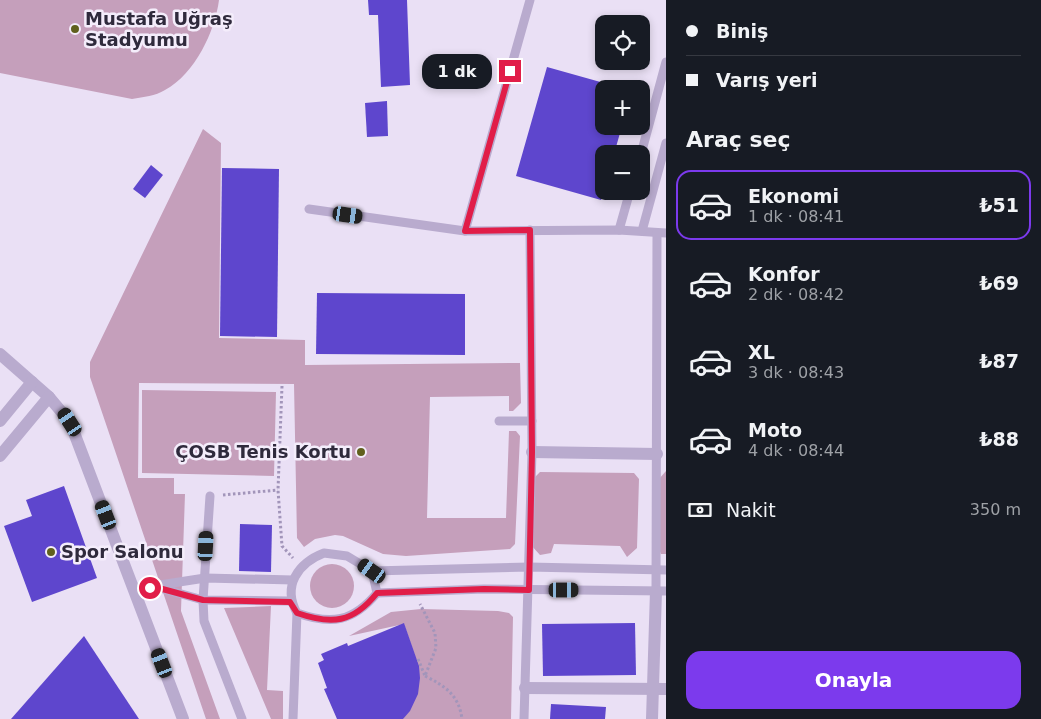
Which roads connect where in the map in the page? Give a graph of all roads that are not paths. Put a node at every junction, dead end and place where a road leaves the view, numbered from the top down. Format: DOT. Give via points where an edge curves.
graph roads {
  1 [pos="530,0"];
  2 [pos="666,62"];
  3 [pos="666,143"];
  4 [pos="643,145"];
  5 [pos="627,200"];
  6 [pos="309,209"];
  7 [pos="530,230"];
  8 [pos="619,230"];
  9 [pos="465,231"];
  10 [pos="642,232"];
  11 [pos="661,233"];
  12 [pos="0,354"];
  13 [pos="32,382"];
  14 [pos="49,397"];
  15 [pos="0,421"];
  16 [pos="532,421"];
  17 [pos="499,422"];
  18 [pos="532,452"];
  19 [pos="657,454"];
  20 [pos="0,456"];
  21 [pos="210,496"];
  22 [pos="529,567"];
  23 [pos="656,570"];
  24 [pos="666,570"];
  25 [pos="372,571"];
  26 [pos="204,578"];
  27 [pos="292,580"];
  28 [pos="155,587"];
  29 [pos="134,589"];
  30 [pos="529,590"];
  31 [pos="661,591"];
  32 [pos="377,593"];
  33 [pos="203,600"];
  34 [pos="290,602"];
  35 [pos="297,613"];
  36 [pos="525,688"];
  37 [pos="660,689"];
  38 [pos="183,719"];
  39 [pos="242,719"];
  40 [pos="293,719"];
  41 [pos="524,719"];
  42 [pos="652,719"];
  1 -- 9 [label="lane"];
  2 -- 4 [label="lane"];
  3 -- 10 [label="lane"];
  5 -- 8 [label="lane"];
  6 -- 9 [label="lane"];
  7 -- 8 [label="lane"];
  7 -- 9 [label="lane"];
  7 -- 16 [label="lane"];
  8 -- 10 [label="lane"];
  10 -- 11 [label="lane"];
  11 -- 19 [label="lane"];
  12 -- 13 [label="street"];
  13 -- 14 [label="street"];
  13 -- 15 [label="street"];
  14 -- 20 [label="street"];
  14 -- 29 [label="street" via="70,422"];
  16 -- 17 [label="lane"];
  16 -- 18 [label="lane"];
  18 -- 19 [label="street"];
  18 -- 22 [label="lane"];
  19 -- 23 [label="lane"];
  21 -- 26 [label="lane"];
  22 -- 23 [label="lane"];
  22 -- 25 [label="lane"];
  22 -- 30 [label="lane"];
  23 -- 24 [label="lane"];
  23 -- 31 [label="lane"];
  25 -- 27 [label="lane" via="360,562 337,553 324,553 302,567"];
  25 -- 32 [label="lane"];
  26 -- 27 [label="lane"];
  26 -- 28 [label="lane"];
  26 -- 33 [label="lane"];
  27 -- 34 [label="lane"];
  28 -- 29 [label="lane"];
  28 -- 33 [label="lane"];
  29 -- 38 [label="street"];
  30 -- 31 [label="lane"];
  30 -- 32 [label="lane"];
  30 -- 36 [label="lane"];
  31 -- 37 [label="street"];
  32 -- 35 [label="lane" via="368,604 332,622"];
  33 -- 34 [label="lane"];
  33 -- 39 [label="lane" via="204,621"];
  34 -- 35 [label="lane"];
  35 -- 40 [label="lane"];
  36 -- 37 [label="street"];
  36 -- 41 [label="lane"];
  37 -- 42 [label="street"];
}
